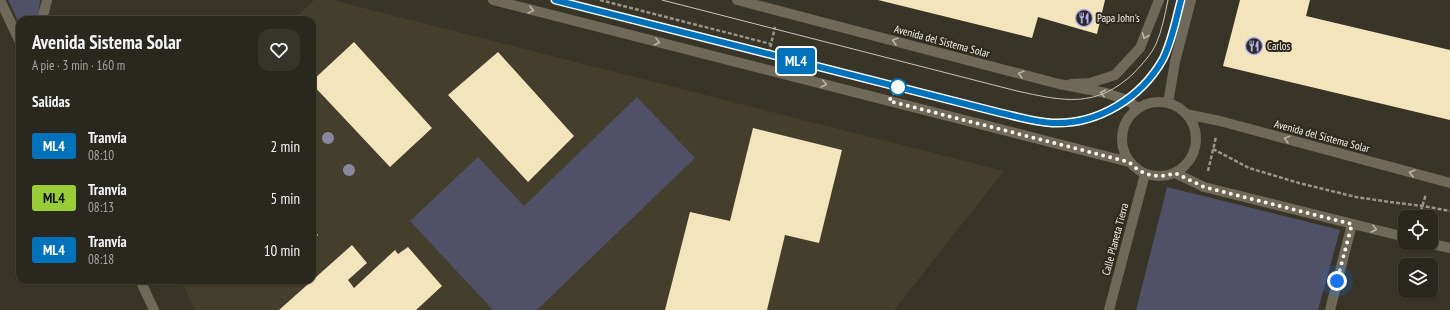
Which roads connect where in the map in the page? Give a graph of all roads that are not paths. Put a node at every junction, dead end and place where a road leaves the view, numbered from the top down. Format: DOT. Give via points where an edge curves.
graph roads {
  1 [pos="47,0"];
  2 [pos="493,0"];
  3 [pos="737,0"];
  4 [pos="1160,0"];
  5 [pos="1191,0"];
  6 [pos="1,6"];
  7 [pos="43,16"];
  8 [pos="16,34"];
  9 [pos="1059,84"];
  10 [pos="1168,103"];
  11 [pos="1138,108"];
  12 [pos="1186,114"];
  13 [pos="1129,162"];
  14 [pos="1175,173"];
  15 [pos="1145,174"];
  16 [pos="1450,183"];
  17 [pos="1352,224"];
  18 [pos="1398,235"];
  19 [pos="1438,245"];
  20 [pos="1450,248"];
  21 [pos="142,284"];
  22 [pos="154,310"];
  23 [pos="1109,310"];
  24 [pos="1330,310"];
  1 -- 7 [label="street"];
  2 -- 13 [label="street, one-way"];
  9 -- 3 [label="street, Avenida del Sistema Solar, one-way"];
  4 -- 9 [label="street, one-way" via="1140,48 1115,75 1090,84"];
  5 -- 10 [label="street" via="1175,62"];
  6 -- 8 [label="street"];
  11 -- 9 [label="street, Avenida del Sistema Solar, one-way" via="1127,100 1106,93"];
  10 -- 11 [label="street" via="1158,102"];
  10 -- 12 [label="street"];
  11 -- 13 [label="street" via="1124,127 1122,139"];
  12 -- 14 [label="street" via="1193,124 1196,146 1185,167"];
  16 -- 12 [label="street, Avenida del Sistema Solar, one-way"];
  13 -- 15 [label="street"];
  14 -- 15 [label="street" via="1155,177"];
  14 -- 17 [label="street" via="1204,187"];
  15 -- 23 [label="street, Calle Planeta Tierra"];
  17 -- 18 [label="street, one-way"];
  17 -- 24 [label="street"];
  19 -- 20 [label="street"];
  21 -- 22 [label="street"];
}
